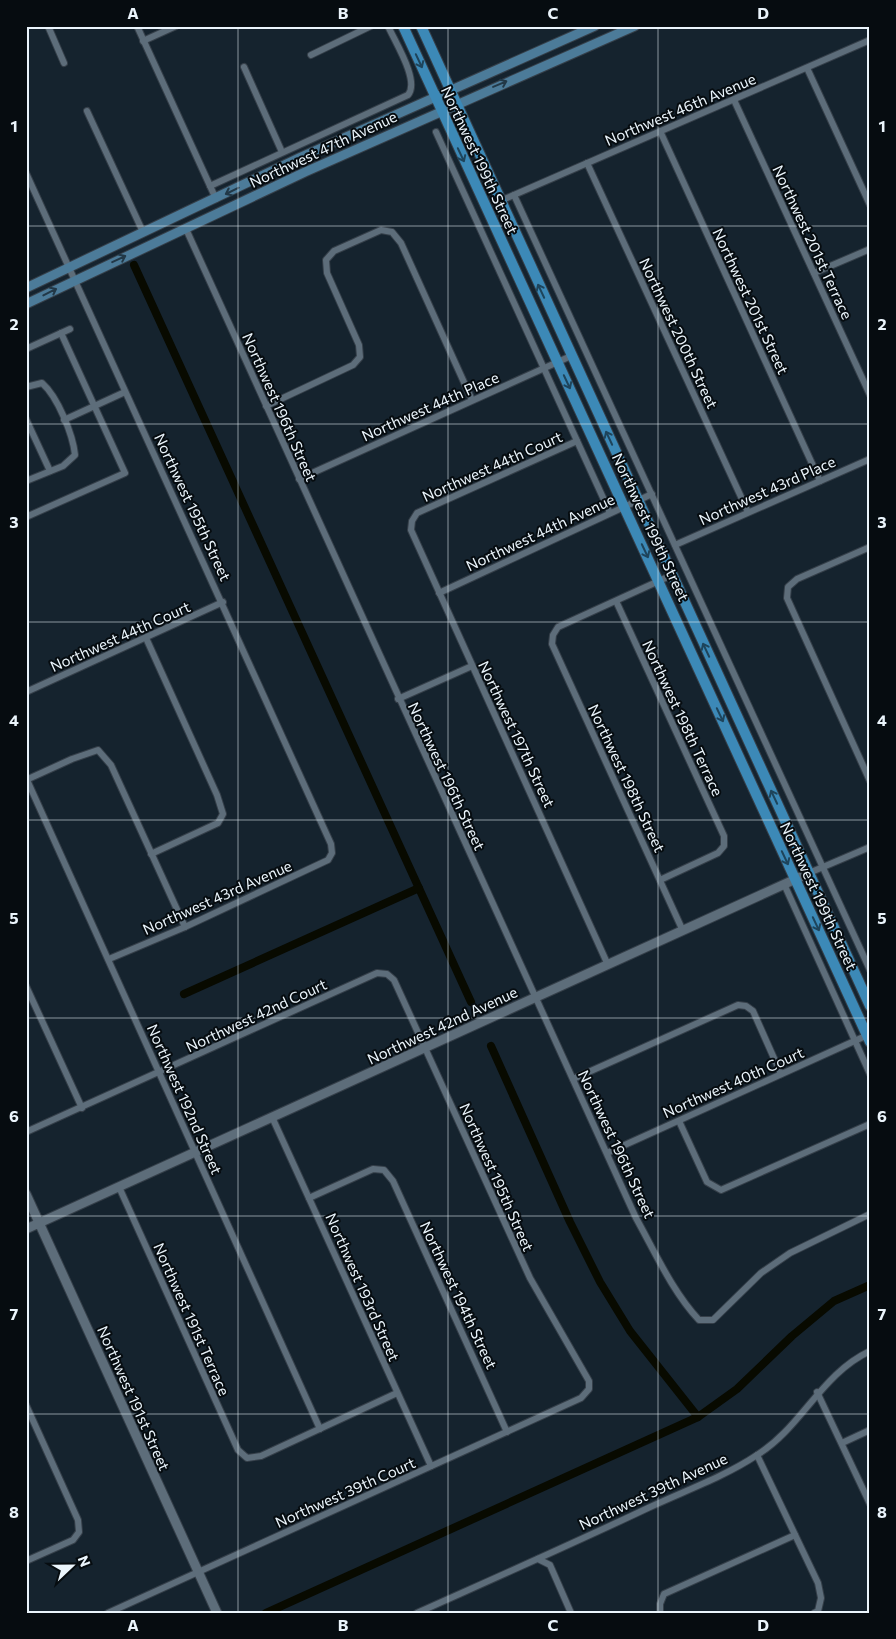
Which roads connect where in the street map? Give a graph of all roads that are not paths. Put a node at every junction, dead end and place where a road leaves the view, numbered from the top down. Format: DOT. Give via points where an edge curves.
graph roads {
  1 [pos="48,26"];
  2 [pos="137,26"];
  3 [pos="176,26"];
  4 [pos="371,26"];
  5 [pos="388,26"];
  6 [pos="403,26"];
  7 [pos="421,26"];
  8 [pos="594,26"];
  9 [pos="635,26"];
  10 [pos="870,40"];
  11 [pos="143,41"];
  12 [pos="311,54"];
  13 [pos="64,63"];
  14 [pos="244,67"];
  15 [pos="807,68"];
  16 [pos="449,89"];
  17 [pos="435,96"];
  18 [pos="734,100"];
  19 [pos="455,104"];
  20 [pos="441,110"];
  21 [pos="88,111"];
  22 [pos="660,131"];
  23 [pos="436,132"];
  24 [pos="282,152"];
  25 [pos="587,163"];
  26 [pos="26,173"];
  27 [pos="210,186"];
  28 [pos="514,195"];
  29 [pos="216,199"];
  30 [pos="500,201"];
  31 [pos="870,205"];
  32 [pos="208,218"];
  33 [pos="186,229"];
  34 [pos="143,232"];
  35 [pos="870,249"];
  36 [pos="68,266"];
  37 [pos="814,273"];
  38 [pos="75,280"];
  39 [pos="26,288"];
  40 [pos="26,304"];
  41 [pos="70,329"];
  42 [pos="61,333"];
  43 [pos="26,349"];
  44 [pos="571,356"];
  45 [pos="558,362"];
  46 [pos="545,368"];
  47 [pos="26,387"];
  48 [pos="125,392"];
  49 [pos="870,395"];
  50 [pos="472,400"];
  51 [pos="94,406"];
  52 [pos="266,406"];
  53 [pos="26,419"];
  54 [pos="64,420"];
  55 [pos="577,441"];
  56 [pos="870,459"];
  57 [pos="48,472"];
  58 [pos="299,479"];
  59 [pos="26,481"];
  60 [pos="820,481"];
  61 [pos="652,494"];
  62 [pos="638,500"];
  63 [pos="625,507"];
  64 [pos="748,512"];
  65 [pos="417,513"];
  66 [pos="610,513"];
  67 [pos="26,517"];
  68 [pos="675,545"];
  69 [pos="870,548"];
  70 [pos="672,575"];
  71 [pos="659,581"];
  72 [pos="439,593"];
  73 [pos="616,601"];
  74 [pos="223,602"];
  75 [pos="146,638"];
  76 [pos="472,666"];
  77 [pos="26,692"];
  78 [pos="398,699"];
  79 [pos="26,780"];
  80 [pos="870,781"];
  81 [pos="870,848"];
  82 [pos="332,853"];
  83 [pos="151,854"];
  84 [pos="823,867"];
  85 [pos="809,873"];
  86 [pos="795,879"];
  87 [pos="660,880"];
  88 [pos="784,884"];
  89 [pos="185,927"];
  90 [pos="683,931"];
  91 [pos="108,959"];
  92 [pos="608,965"];
  93 [pos="870,970"];
  94 [pos="387,974"];
  95 [pos="26,986"];
  96 [pos="535,997"];
  97 [pos="870,1006"];
  98 [pos="869,1037"];
  99 [pos="855,1041"];
  100 [pos="425,1049"];
  101 [pos="158,1073"];
  102 [pos="781,1074"];
  103 [pos="870,1074"];
  104 [pos="573,1080"];
  105 [pos="82,1108"];
  106 [pos="272,1118"];
  107 [pos="679,1121"];
  108 [pos="870,1124"];
  109 [pos="26,1132"];
  110 [pos="195,1152"];
  111 [pos="607,1153"];
  112 [pos="119,1187"];
  113 [pos="26,1194"];
  114 [pos="309,1198"];
  115 [pos="870,1214"];
  116 [pos="39,1223"];
  117 [pos="26,1228"];
  118 [pos="870,1351"];
  119 [pos="589,1388"];
  120 [pos="817,1392"];
  121 [pos="397,1393"];
  122 [pos="26,1405"];
  123 [pos="320,1429"];
  124 [pos="870,1430"];
  125 [pos="507,1432"];
  126 [pos="842,1443"];
  127 [pos="757,1455"];
  128 [pos="431,1466"];
  129 [pos="870,1504"];
  130 [pos="795,1536"];
  131 [pos="538,1559"];
  132 [pos="26,1561"];
  133 [pos="198,1572"];
  134 [pos="816,1612"];
  135 [pos="108,1613"];
  136 [pos="216,1613"];
  137 [pos="418,1613"];
  138 [pos="571,1613"];
  139 [pos="660,1613"];
  1 -- 13 [label="street"];
  2 -- 11 [label="street"];
  3 -- 11 [label="street"];
  4 -- 12 [label="street"];
  5 -- 24 [label="street, Northwest 47th Avenue" via="412,78 412,89 405,97"];
  6 -- 17 [label="main road, Northwest 199th Street, one-way"];
  7 -- 16 [label="main road, Northwest 199th Street"];
  8 -- 16 [label="main road, Northwest 47th Avenue"];
  19 -- 9 [label="main road, Northwest 47th Avenue, one-way"];
  10 -- 15 [label="street, Northwest 46th Avenue"];
  11 -- 27 [label="street"];
  14 -- 24 [label="street"];
  15 -- 18 [label="street, Northwest 46th Avenue"];
  15 -- 31 [label="street"];
  16 -- 17 [label="main road, Northwest 47th Avenue"];
  16 -- 19 [label="main road, Northwest 199th Street"];
  17 -- 20 [label="main road, Northwest 199th Street"];
  17 -- 29 [label="main road, Northwest 47th Avenue, one-way"];
  18 -- 22 [label="street, Northwest 46th Avenue"];
  18 -- 37 [label="street, Northwest 201st Terrace"];
  19 -- 20 [label="main road, Northwest 47th Avenue"];
  19 -- 30 [label="main road, Northwest 199th Street"];
  20 -- 32 [label="main road, Northwest 47th Avenue"];
  20 -- 45 [label="main road, Northwest 199th Street, one-way"];
  21 -- 34 [label="street"];
  22 -- 25 [label="street, Northwest 46th Avenue"];
  22 -- 60 [label="street, Northwest 201st Street"];
  23 -- 46 [label="street"];
  24 -- 27 [label="street, Northwest 47th Avenue"];
  25 -- 28 [label="street, Northwest 46th Avenue"];
  25 -- 64 [label="street, Northwest 200th Street"];
  26 -- 36 [label="street, Northwest 195th Street"];
  27 -- 29 [label="street"];
  28 -- 30 [label="street, Northwest 46th Avenue"];
  28 -- 61 [label="street"];
  29 -- 32 [label="main road" via="216,207"];
  29 -- 34 [label="main road, Northwest 47th Avenue"];
  44 -- 30 [label="main road, Northwest 199th Street, one-way"];
  32 -- 33 [label="main road, Northwest 47th Avenue"];
  38 -- 33 [label="main road, Northwest 47th Avenue, one-way"];
  33 -- 52 [label="street, Northwest 196th Street"];
  34 -- 36 [label="main road, Northwest 47th Avenue"];
  35 -- 37 [label="street"];
  36 -- 38 [label="street, Northwest 195th Street"];
  36 -- 39 [label="main road, Northwest 47th Avenue"];
  37 -- 49 [label="street, Northwest 201st Terrace"];
  40 -- 38 [label="main road, Northwest 47th Avenue, one-way"];
  38 -- 48 [label="street, Northwest 195th Street"];
  41 -- 42 [label="street"];
  42 -- 43 [label="street"];
  42 -- 51 [label="street"];
  44 -- 45 [label="street, Northwest 44th Place"];
  62 -- 44 [label="main road, Northwest 199th Street, one-way"];
  45 -- 46 [label="street, Northwest 44th Place"];
  45 -- 63 [label="main road, Northwest 199th Street, one-way"];
  46 -- 50 [label="street, Northwest 44th Place"];
  46 -- 55 [label="street"];
  47 -- 54 [label="street" via="42,383 47,387"];
  48 -- 51 [label="street"];
  48 -- 74 [label="street, Northwest 195th Street"];
  50 -- 52 [label="street" via="401,243 392,232 381,230 334,251 326,260 327,274 359,345 360,357 354,365"];
  50 -- 58 [label="street, Northwest 44th Place"];
  51 -- 54 [label="street"];
  51 -- 67 [label="street" via="125,473"];
  52 -- 58 [label="street, Northwest 196th Street"];
  53 -- 57 [label="street"];
  54 -- 57 [label="street" via="74,443 75,455 63,466"];
  55 -- 65 [label="street, Northwest 44th Court"];
  55 -- 66 [label="street"];
  56 -- 60 [label="street, Northwest 43rd Place"];
  57 -- 59 [label="street"];
  58 -- 78 [label="street, Northwest 196th Street"];
  60 -- 64 [label="street, Northwest 43rd Place"];
  61 -- 62 [label="street, Northwest 44th Avenue"];
  61 -- 68 [label="street"];
  62 -- 63 [label="street, Northwest 44th Avenue"];
  62 -- 70 [label="main road, Northwest 199th Street"];
  63 -- 66 [label="street, Northwest 44th Avenue"];
  63 -- 71 [label="main road, Northwest 199th Street, one-way"];
  64 -- 68 [label="street, Northwest 43rd Place"];
  65 -- 72 [label="street, Northwest 197th Street" via="411,530"];
  66 -- 72 [label="street, Northwest 44th Avenue"];
  68 -- 84 [label="street"];
  69 -- 80 [label="street" via="797,579 788,587 787,598"];
  70 -- 71 [label="street"];
  85 -- 70 [label="main road, Northwest 199th Street, one-way"];
  71 -- 73 [label="street"];
  71 -- 86 [label="main road, Northwest 199th Street, one-way"];
  72 -- 76 [label="street, Northwest 197th Street"];
  73 -- 87 [label="street, Northwest 198th Street" via="558,627 552,644"];
  73 -- 87 [label="street, Northwest 198th Terrace" via="724,836 724,846 718,853"];
  74 -- 75 [label="street, Northwest 44th Court"];
  74 -- 82 [label="street, Northwest 195th Street" via="332,844"];
  75 -- 77 [label="street, Northwest 44th Court"];
  75 -- 83 [label="street" via="223,814 218,823"];
  76 -- 78 [label="street"];
  76 -- 92 [label="street, Northwest 197th Street"];
  78 -- 96 [label="street, Northwest 196th Street"];
  79 -- 83 [label="street" via="98,750 111,765"];
  79 -- 91 [label="street, Northwest 192nd Street"];
  81 -- 84 [label="street, Northwest 42nd Avenue"];
  82 -- 89 [label="street, Northwest 43rd Avenue" via="328,860"];
  83 -- 89 [label="street"];
  84 -- 85 [label="street, Northwest 42nd Avenue"];
  84 -- 93 [label="street"];
  85 -- 86 [label="street, Northwest 42nd Avenue"];
  85 -- 97 [label="main road, Northwest 199th Street"];
  86 -- 88 [label="street, Northwest 42nd Avenue"];
  86 -- 98 [label="main road, Northwest 199th Street, one-way"];
  87 -- 90 [label="street, Northwest 198th Street"];
  88 -- 90 [label="street, Northwest 42nd Avenue"];
  88 -- 99 [label="street"];
  89 -- 91 [label="street, Northwest 43rd Avenue"];
  90 -- 92 [label="street, Northwest 42nd Avenue"];
  91 -- 101 [label="street, Northwest 192nd Street"];
  92 -- 96 [label="street, Northwest 42nd Avenue"];
  94 -- 100 [label="street, Northwest 195th Street" via="394,980"];
  94 -- 101 [label="street, Northwest 42nd Court" via="376,973"];
  95 -- 105 [label="street"];
  96 -- 100 [label="street, Northwest 42nd Avenue"];
  96 -- 104 [label="street, Northwest 196th Street"];
  98 -- 99 [label="street, Northwest 40th Court"];
  99 -- 102 [label="street, Northwest 40th Court"];
  99 -- 103 [label="street"];
  100 -- 106 [label="street, Northwest 42nd Avenue"];
  100 -- 119 [label="street, Northwest 195th Street" via="530,1278 552,1320 586,1372"];
  101 -- 105 [label="street, Northwest 42nd Court"];
  101 -- 110 [label="street, Northwest 192nd Street"];
  102 -- 104 [label="street" via="753,1011 738,1005"];
  102 -- 107 [label="street, Northwest 40th Court"];
  104 -- 111 [label="street, Northwest 196th Street"];
  105 -- 109 [label="street, Northwest 42nd Court"];
  106 -- 110 [label="street, Northwest 42nd Avenue"];
  106 -- 114 [label="street, Northwest 193rd Street"];
  107 -- 108 [label="street" via="707,1182 721,1190"];
  107 -- 111 [label="street, Northwest 40th Court"];
  110 -- 112 [label="street, Northwest 42nd Avenue"];
  110 -- 123 [label="street, Northwest 192nd Street"];
  111 -- 115 [label="street, Northwest 196th Street" via="636,1218 666,1273 692,1313 705,1322 720,1315 761,1273 790,1253"];
  112 -- 116 [label="street, Northwest 42nd Avenue"];
  112 -- 123 [label="street, Northwest 191st Terrace" via="238,1450 247,1458 261,1456"];
  113 -- 116 [label="street, Northwest 191st Street"];
  114 -- 121 [label="street, Northwest 193rd Street"];
  114 -- 125 [label="street, Northwest 194th Street" via="373,1169 384,1170 393,1181"];
  116 -- 117 [label="street, Northwest 42nd Avenue"];
  116 -- 133 [label="street, Northwest 191st Street"];
  118 -- 120 [label="street, Northwest 39th Avenue" via="832,1376"];
  119 -- 125 [label="street, Northwest 39th Court" via="582,1398"];
  120 -- 126 [label="street"];
  120 -- 127 [label="street, Northwest 39th Avenue" via="807,1410"];
  121 -- 123 [label="street"];
  121 -- 128 [label="street, Northwest 193rd Street"];
  122 -- 132 [label="street" via="78,1520 79,1532 73,1540"];
  124 -- 126 [label="street"];
  125 -- 128 [label="street, Northwest 39th Court"];
  126 -- 129 [label="street"];
  127 -- 130 [label="street"];
  127 -- 131 [label="street, Northwest 39th Avenue"];
  128 -- 133 [label="street, Northwest 39th Court"];
  130 -- 134 [label="street" via="818,1583 820,1598"];
  130 -- 139 [label="street" via="664,1594"];
  131 -- 137 [label="street, Northwest 39th Avenue"];
  131 -- 138 [label="street" via="550,1565"];
  133 -- 135 [label="street, Northwest 39th Court"];
  133 -- 136 [label="street, Northwest 191st Street"];
}
